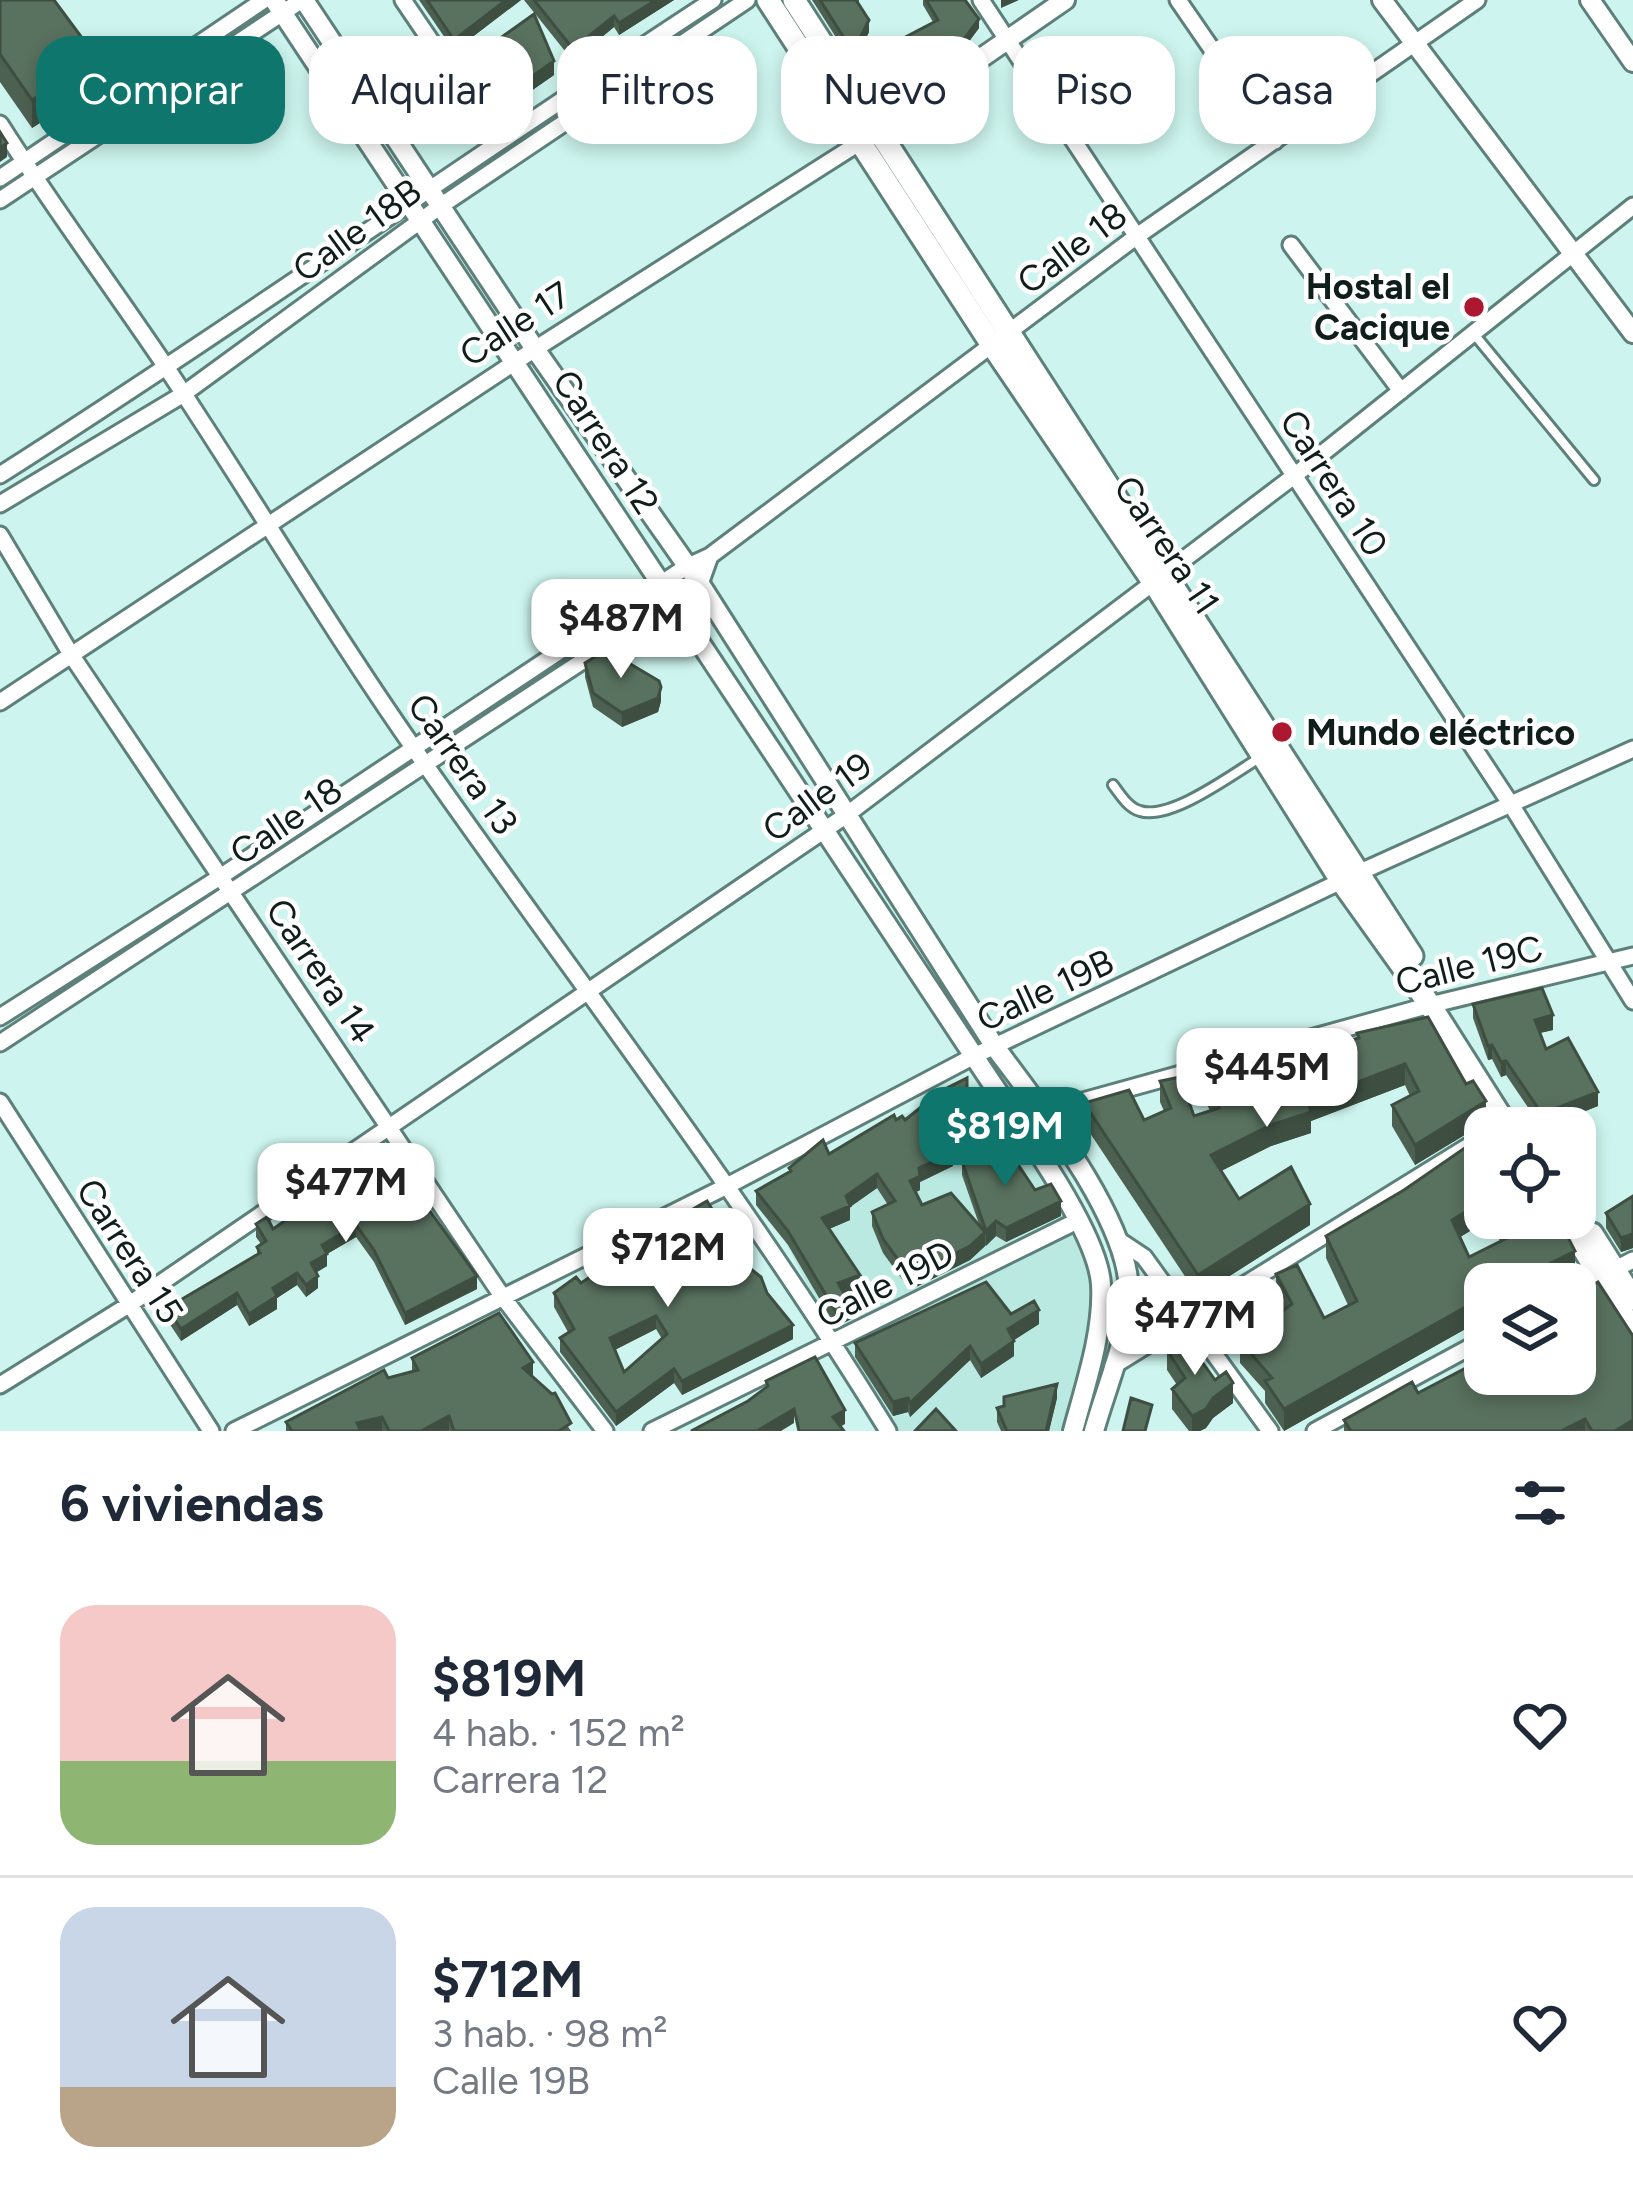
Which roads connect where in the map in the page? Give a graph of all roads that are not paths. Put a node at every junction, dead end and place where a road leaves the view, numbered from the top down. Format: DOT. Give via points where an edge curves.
graph roads {
  1 [pos="264,0"];
  2 [pos="303,0"];
  3 [pos="403,0"];
  4 [pos="713,0"];
  5 [pos="747,0"];
  6 [pos="768,0"];
  7 [pos="794,0"];
  8 [pos="981,0"];
  9 [pos="1066,0"];
  10 [pos="1178,0"];
  11 [pos="1382,0"];
  12 [pos="1478,0"];
  13 [pos="1590,0"];
  14 [pos="279,7"];
  15 [pos="428,36"];
  16 [pos="795,36"];
  17 [pos="814,36"];
  18 [pos="1203,36"];
  19 [pos="1006,39"];
  20 [pos="1417,46"];
  21 [pos="989,51"];
  22 [pos="1633,62"];
  23 [pos="1376,74"];
  24 [pos="533,118"];
  25 [pos="0,124"];
  26 [pos="493,144"];
  27 [pos="856,144"];
  28 [pos="876,144"];
  29 [pos="1272,144"];
  30 [pos="24,162"];
  31 [pos="0,178"];
  32 [pos="34,178"];
  33 [pos="429,187"];
  34 [pos="0,200"];
  35 [pos="406,202"];
  36 [pos="442,205"];
  37 [pos="1633,206"];
  38 [pos="421,222"];
  39 [pos="1137,236"];
  40 [pos="1291,245"];
  41 [pos="1571,255"];
  42 [pos="1473,333"];
  43 [pos="1633,333"];
  44 [pos="1000,339"];
  45 [pos="535,350"];
  46 [pos="516,364"];
  47 [pos="166,369"];
  48 [pos="1401,391"];
  49 [pos="182,395"];
  50 [pos="0,475"];
  51 [pos="1294,476"];
  52 [pos="1594,479"];
  53 [pos="0,504"];
  54 [pos="266,527"];
  55 [pos="0,535"];
  56 [pos="710,556"];
  57 [pos="686,567"];
  58 [pos="1161,578"];
  59 [pos="700,584"];
  60 [pos="659,585"];
  61 [pos="673,602"];
  62 [pos="72,656"];
  63 [pos="0,702"];
  64 [pos="414,748"];
  65 [pos="1633,749"];
  66 [pos="1270,750"];
  67 [pos="425,765"];
  68 [pos="1113,785"];
  69 [pos="1510,802"];
  70 [pos="845,816"];
  71 [pos="825,830"];
  72 [pos="220,877"];
  73 [pos="1350,878"];
  74 [pos="233,893"];
  75 [pos="1633,956"];
  76 [pos="1608,962"];
  77 [pos="588,991"];
  78 [pos="1633,1001"];
  79 [pos="1436,1004"];
  80 [pos="0,1017"];
  81 [pos="0,1043"];
  82 [pos="995,1046"];
  83 [pos="974,1056"];
  84 [pos="0,1102"];
  85 [pos="1497,1107"];
  86 [pos="1043,1112"];
  87 [pos="388,1126"];
  88 [pos="1464,1149"];
  89 [pos="727,1186"];
  90 [pos="1079,1220"];
  91 [pos="1586,1239"];
  92 [pos="1596,1239"];
  93 [pos="1120,1241"];
  94 [pos="1616,1268"];
  95 [pos="502,1296"];
  96 [pos="1633,1299"];
  97 [pos="127,1306"];
  98 [pos="1192,1319"];
  99 [pos="1633,1331"];
  100 [pos="834,1344"];
  101 [pos="1464,1350"];
  102 [pos="1113,1366"];
  103 [pos="0,1385"];
  104 [pos="211,1431"];
  105 [pos="234,1431"];
  106 [pos="605,1431"];
  107 [pos="652,1431"];
  108 [pos="888,1431"];
  109 [pos="1073,1431"];
  110 [pos="1094,1431"];
  111 [pos="1270,1431"];
  112 [pos="1315,1431"];
  1 -- 30 [label="street"];
  2 -- 14 [label="street"];
  2 -- 33 [label="street, Carrera 12"];
  3 -- 15 [label="street"];
  4 -- 24 [label="street, Calle 18B"];
  5 -- 36 [label="street, Calle 18B"];
  6 -- 16 [label="main road, Carrera 11"];
  7 -- 17 [label="main road, Carrera 11"];
  8 -- 19 [label="street, Carrera 10"];
  9 -- 19 [label="street, Calle 17"];
  10 -- 18 [label="street"];
  11 -- 20 [label="street"];
  12 -- 20 [label="street, Calle 18"];
  13 -- 22 [label="street"];
  14 -- 32 [label="street"];
  14 -- 35 [label="street, Carrera 12"];
  19 -- 21 [label="street, Calle 17"];
  19 -- 39 [label="street, Carrera 10"];
  20 -- 23 [label="street, Calle 18"];
  20 -- 41 [label="street"];
  25 -- 30 [label="street, Carrera 13"];
  26 -- 33 [label="street, Calle 18B"];
  27 -- 45 [label="street, Calle 17"];
  28 -- 44 [label="main road, Carrera 11"];
  29 -- 39 [label="street, Calle 18"];
  30 -- 31 [label="street"];
  30 -- 32 [label="street, Carrera 13"];
  32 -- 34 [label="street"];
  32 -- 47 [label="street, Carrera 13"];
  33 -- 35 [label="street, Calle 18B"];
  33 -- 36 [label="street, Carrera 12"];
  35 -- 38 [label="street, Carrera 12"];
  35 -- 47 [label="street, Calle 18B"];
  36 -- 38 [label="street, Calle 18B"];
  36 -- 45 [label="street, Carrera 12"];
  37 -- 41 [label="street, Calle 19"];
  38 -- 46 [label="street, Carrera 12"];
  38 -- 49 [label="street, Calle 18B"];
  39 -- 44 [label="street, Calle 18"];
  39 -- 51 [label="street, Carrera 10"];
  40 -- 48 [label="street"];
  41 -- 42 [label="street, Calle 19"];
  41 -- 43 [label="street"];
  42 -- 48 [label="street, Calle 19"];
  42 -- 52 [label="lane"];
  44 -- 56 [label="street, Calle 18"];
  44 -- 58 [label="main road, Carrera 11"];
  45 -- 46 [label="street, Calle 17"];
  45 -- 57 [label="street, Carrera 12"];
  46 -- 54 [label="street, Calle 17"];
  46 -- 60 [label="street, Carrera 12"];
  47 -- 49 [label="street, Carrera 13"];
  47 -- 50 [label="street, Calle 18B"];
  48 -- 51 [label="street, Calle 19"];
  49 -- 53 [label="street, Calle 18B"];
  49 -- 54 [label="street, Carrera 13"];
  51 -- 58 [label="street, Calle 19"];
  51 -- 69 [label="street, Carrera 10"];
  54 -- 62 [label="street, Calle 17"];
  54 -- 64 [label="street, Carrera 13"];
  55 -- 62 [label="street, Carrera 14"];
  56 -- 57 [label="street, Calle 18"];
  56 -- 59 [label="street"];
  57 -- 59 [label="street, Carrera 12"];
  57 -- 60 [label="street, Calle 18"];
  58 -- 66 [label="main road, Carrera 11"];
  58 -- 70 [label="street, Calle 19"];
  59 -- 61 [label="street, Calle 18"];
  59 -- 70 [label="street, Carrera 12"];
  60 -- 61 [label="street, Carrera 12"];
  60 -- 64 [label="street, Calle 18"];
  61 -- 67 [label="street, Calle 18"];
  61 -- 71 [label="street, Carrera 12"];
  62 -- 63 [label="street, Calle 17"];
  62 -- 72 [label="street, Carrera 14"];
  64 -- 67 [label="street, Carrera 13"];
  64 -- 72 [label="street, Calle 18"];
  65 -- 69 [label="street, Calle 19B"];
  66 -- 68 [label="lane" via="1155,812 1132,808"];
  66 -- 73 [label="main road, Carrera 11"];
  67 -- 74 [label="street, Calle 18"];
  67 -- 77 [label="street, Carrera 13"];
  69 -- 73 [label="street, Calle 19B"];
  69 -- 76 [label="street, Carrera 10"];
  70 -- 71 [label="street, Calle 19"];
  70 -- 82 [label="street, Carrera 12"];
  71 -- 77 [label="street, Calle 19"];
  71 -- 83 [label="street, Carrera 12"];
  72 -- 74 [label="street, Carrera 14"];
  72 -- 80 [label="street, Calle 18"];
  73 -- 79 [label="main road, Carrera 11"];
  73 -- 82 [label="street, Calle 19B"];
  74 -- 81 [label="street, Calle 18"];
  74 -- 87 [label="street, Carrera 14"];
  75 -- 76 [label="street, Calle 19C"];
  76 -- 78 [label="street, Carrera 10"];
  76 -- 79 [label="street, Calle 19C"];
  77 -- 87 [label="street, Calle 19"];
  77 -- 89 [label="street, Carrera 13"];
  79 -- 85 [label="main road, Carrera 11"];
  79 -- 86 [label="street, Calle 19C"];
  82 -- 83 [label="street, Calle 19B"];
  82 -- 86 [label="street, Carrera 12"];
  83 -- 89 [label="street, Calle 19B"];
  83 -- 90 [label="street, Carrera 12"];
  84 -- 97 [label="street, Carrera 15"];
  86 -- 93 [label="street, Carrera 12"];
  87 -- 95 [label="street, Carrera 14"];
  87 -- 97 [label="street, Calle 19"];
  88 -- 98 [label="street"];
  89 -- 95 [label="street, Calle 19B"];
  89 -- 100 [label="street, Carrera 13"];
  90 -- 100 [label="street, Calle 19D"];
  90 -- 109 [label="street, Carrera 12" via="1102,1292"];
  91 -- 94 [label="main road"];
  92 -- 94 [label="main road"];
  93 -- 98 [label="street" via="1144,1257"];
  93 -- 102 [label="street, Carrera 12" via="1129,1299"];
  94 -- 96 [label="main road"];
  94 -- 99 [label="main road"];
  95 -- 105 [label="street, Calle 19B"];
  95 -- 106 [label="street, Carrera 14"];
  97 -- 103 [label="street, Calle 19"];
  97 -- 104 [label="street, Carrera 15"];
  98 -- 102 [label="street"];
  98 -- 111 [label="street"];
  100 -- 107 [label="street, Calle 19D"];
  100 -- 108 [label="street, Carrera 13"];
  101 -- 112 [label="street"];
  102 -- 110 [label="street, Carrera 12"];
}
